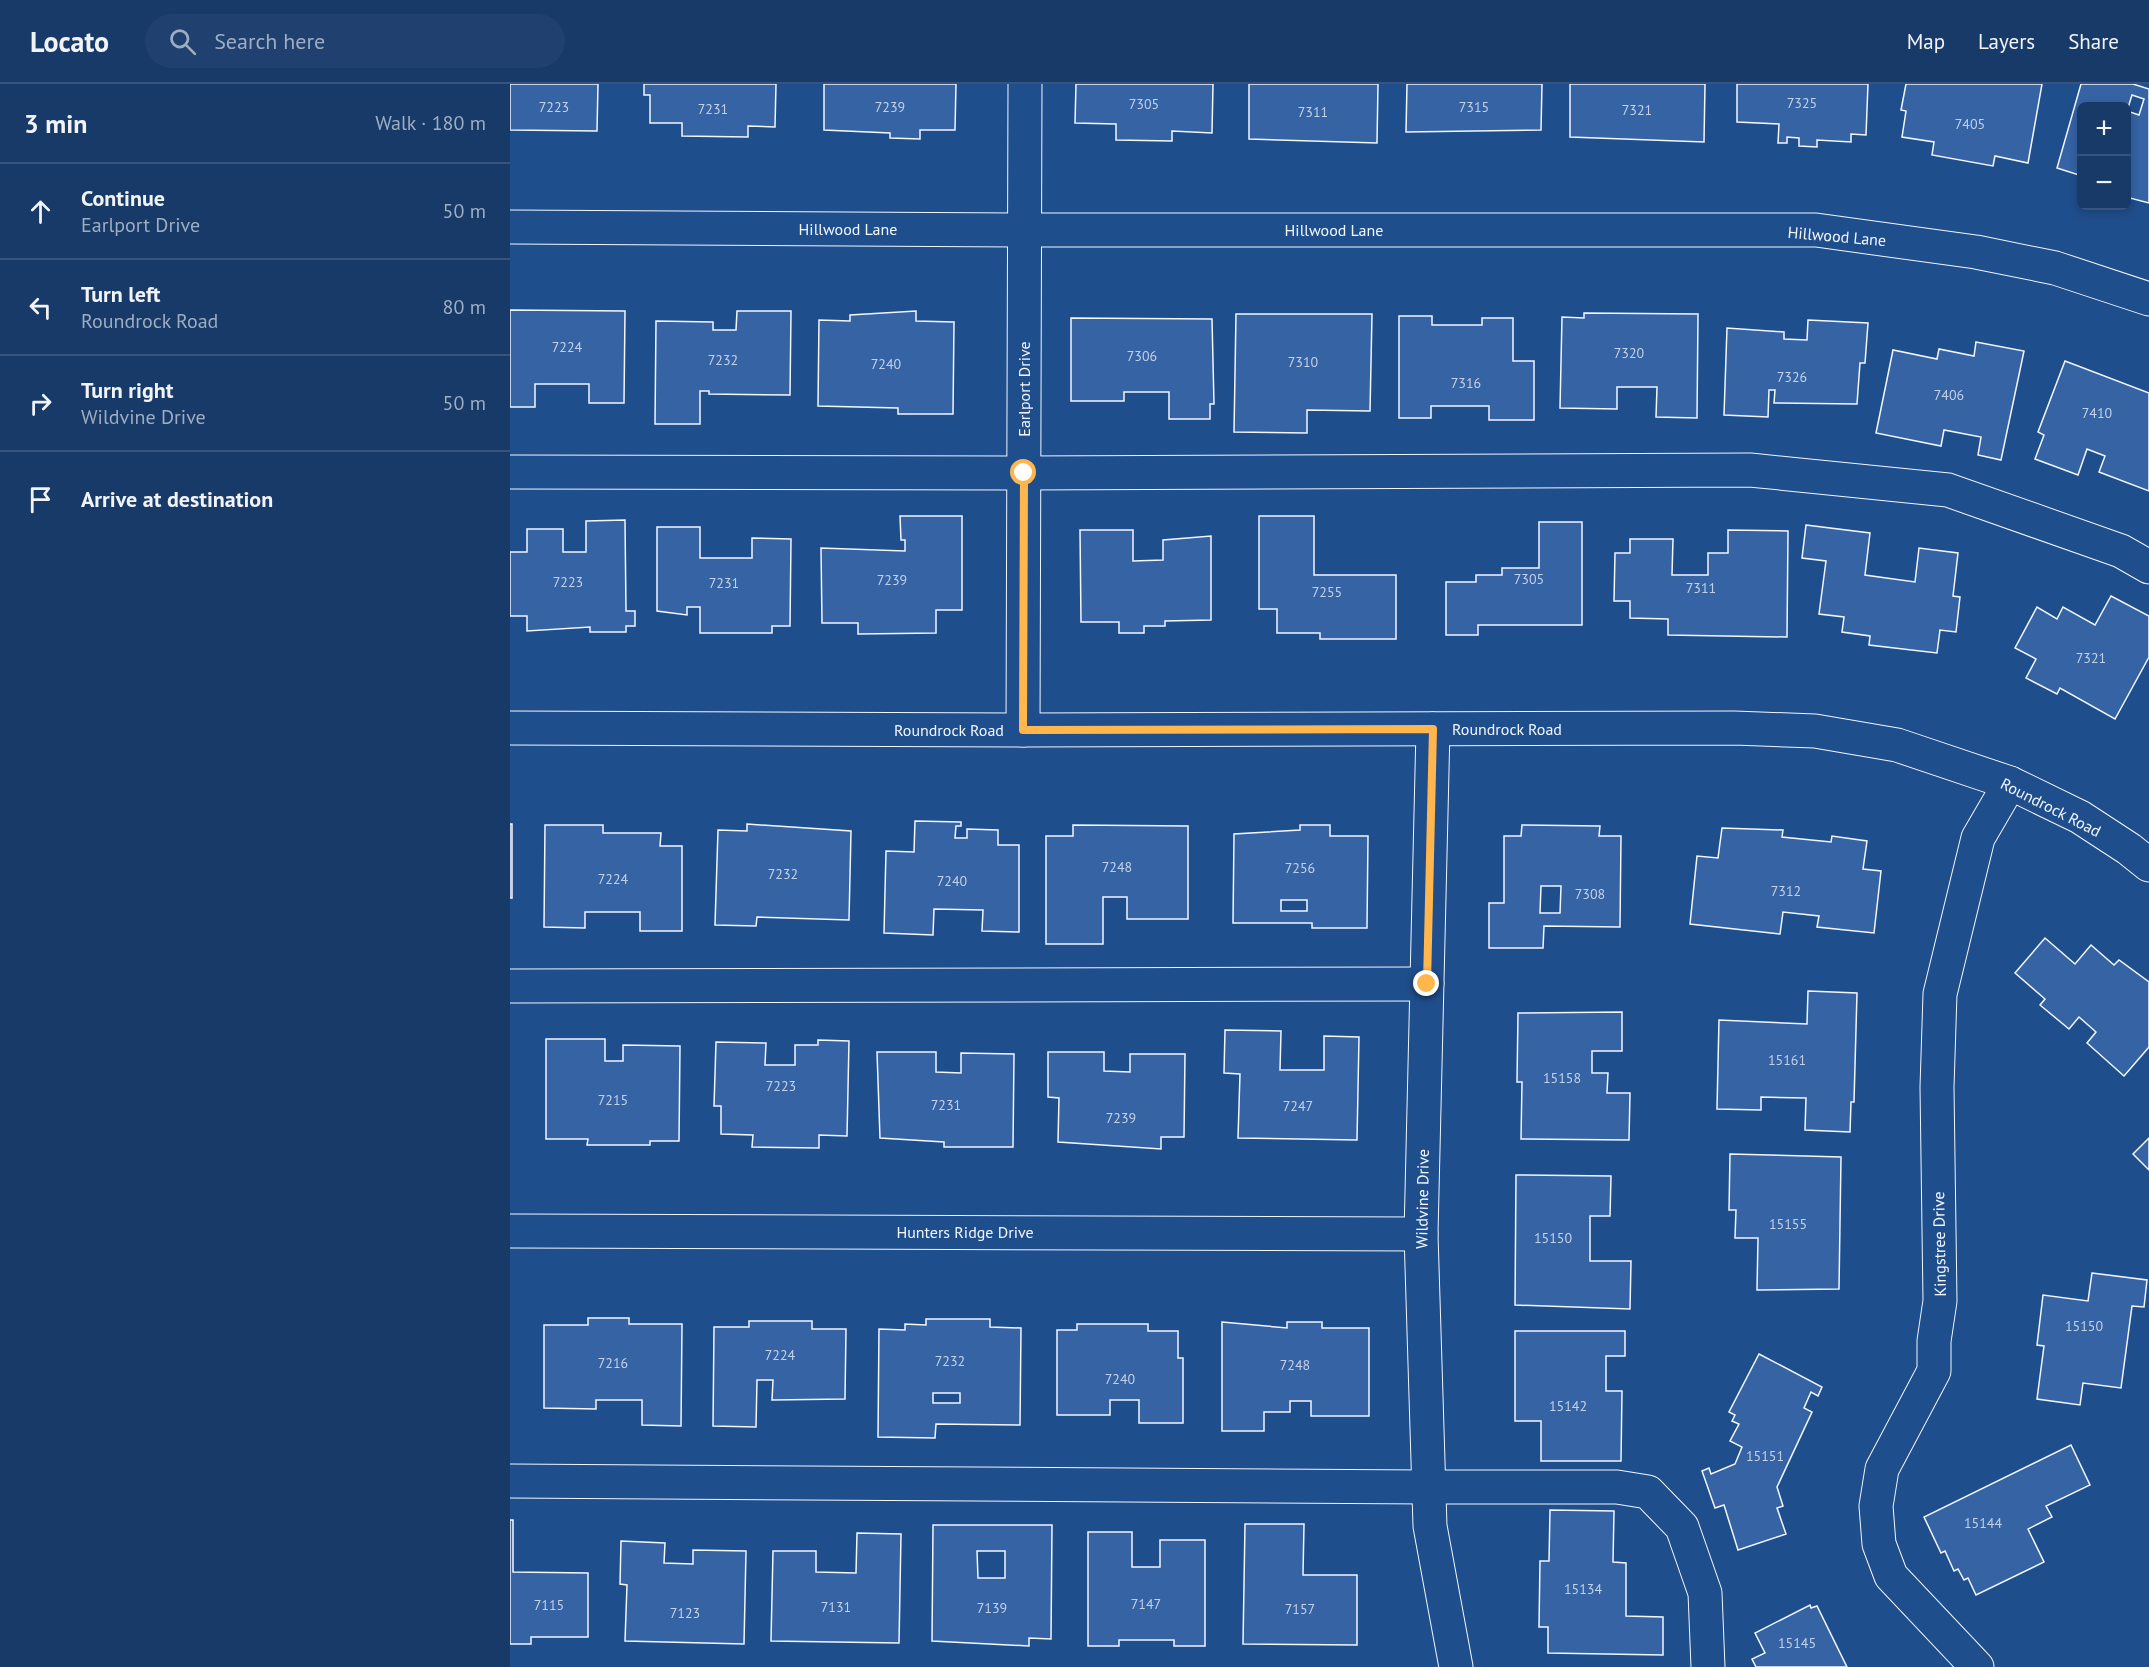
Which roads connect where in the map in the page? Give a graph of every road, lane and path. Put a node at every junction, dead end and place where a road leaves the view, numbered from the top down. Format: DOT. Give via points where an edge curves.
graph roads {
  1 [pos="1025,84"];
  2 [pos="510,227"];
  3 [pos="1025,230"];
  4 [pos="2149,299"];
  5 [pos="510,472"];
  6 [pos="1024,473"];
  7 [pos="2149,567"];
  8 [pos="510,728"];
  9 [pos="1433,729"];
  10 [pos="1023,730"];
  11 [pos="2010,783"];
  12 [pos="2149,865"];
  13 [pos="1427,984"];
  14 [pos="510,986"];
  15 [pos="510,1231"];
  16 [pos="1421,1234"];
  17 [pos="510,1481"];
  18 [pos="1427,1488"];
  19 [pos="1456,1667"];
  20 [pos="1708,1667"];
  21 [pos="1977,1667"];
  1 -- 3 [label="street, Earlport Drive"];
  2 -- 3 [label="street, Hillwood Lane"];
  3 -- 4 [label="street, Hillwood Lane" via="1816,230 1976,252 2055,268"];
  3 -- 6 [label="street, Earlport Drive"];
  5 -- 6 [label="street"];
  6 -- 7 [label="street" via="1750,470 1948,490 2121,550"];
  6 -- 10 [label="street, Earlport Drive"];
  8 -- 10 [label="street, Roundrock Road"];
  9 -- 10 [label="street, Roundrock Road"];
  9 -- 11 [label="street, Roundrock Road" via="1815,731 1897,745"];
  9 -- 13 [label="street, Wildvine Drive"];
  11 -- 12 [label="street, Roundrock Road" via="2080,818"];
  11 -- 21 [label="street, Kingstree Drive" via="1978,838 1940,994 1940,1301 1934,1371 1882,1469 1876,1506 1879,1544 1891,1576"];
  13 -- 14 [label="street"];
  13 -- 16 [label="street, Wildvine Drive"];
  15 -- 16 [label="street, Hunters Ridge Drive"];
  16 -- 18 [label="street, Wildvine Drive"];
  17 -- 18 [label="street"];
  18 -- 19 [label="street, Wildvine Drive" via="1430,1526"];
  18 -- 20 [label="street" via="1617,1487 1648,1492 1682,1527 1705,1593"];
}
